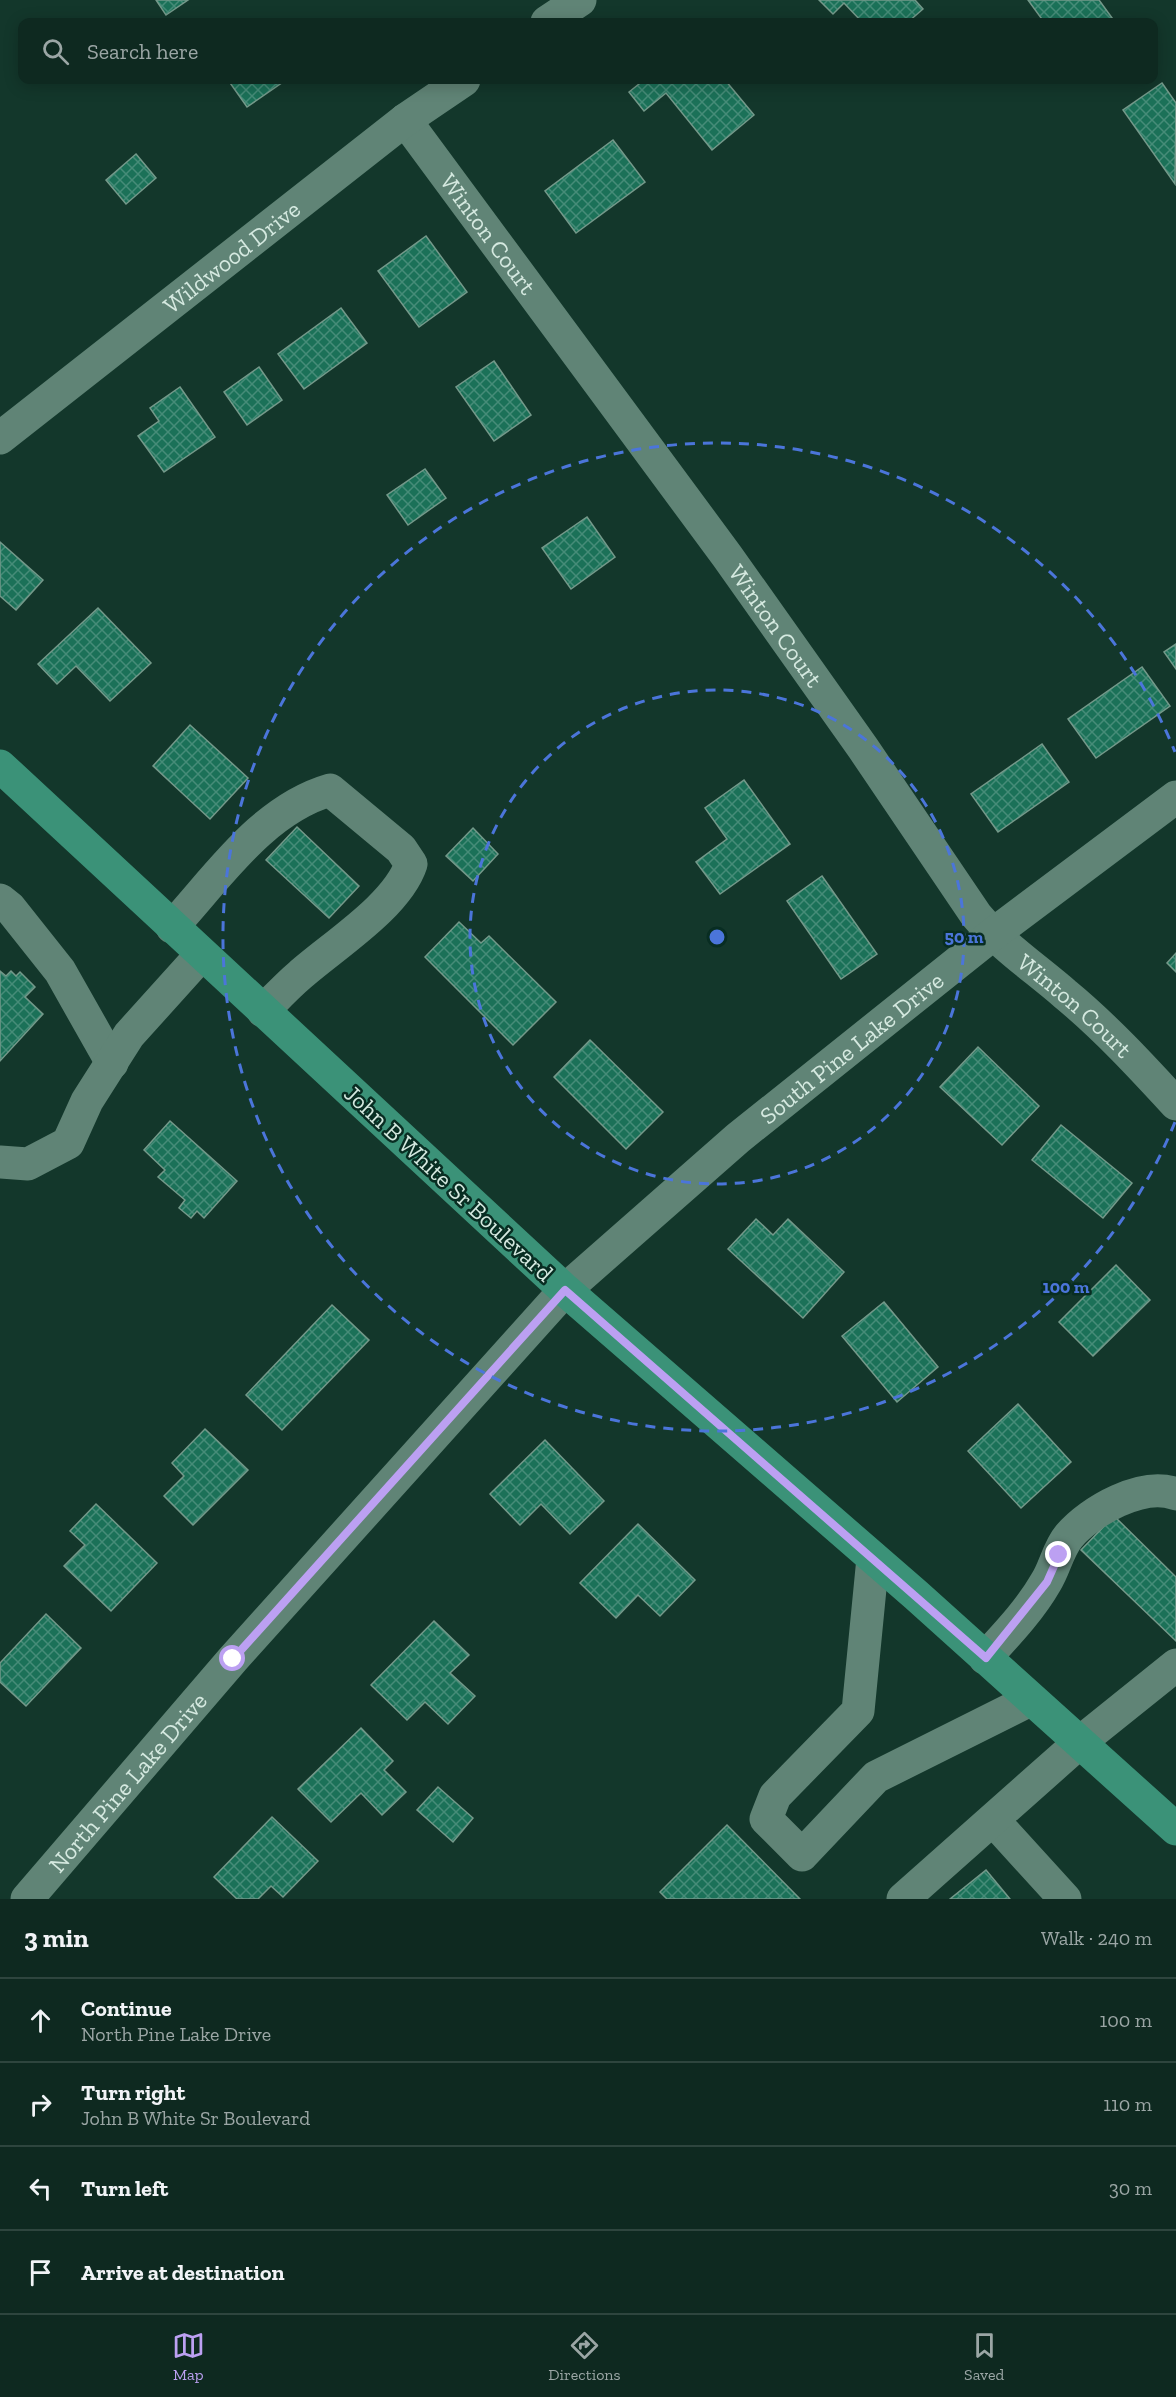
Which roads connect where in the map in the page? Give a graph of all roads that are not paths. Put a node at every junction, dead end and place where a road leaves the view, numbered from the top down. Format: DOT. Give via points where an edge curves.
graph roads {
  1 [pos="580,0"];
  2 [pos="553,18"];
  3 [pos="459,84"];
  4 [pos="405,120"];
  5 [pos="0,438"];
  6 [pos="0,766"];
  7 [pos="1176,797"];
  8 [pos="0,900"];
  9 [pos="172,927"];
  10 [pos="993,935"];
  11 [pos="202,954"];
  12 [pos="263,1011"];
  13 [pos="112,1063"];
  14 [pos="1176,1104"];
  15 [pos="0,1162"];
  16 [pos="565,1290"];
  17 [pos="1176,1494"];
  18 [pos="873,1558"];
  19 [pos="986,1658"];
  20 [pos="1176,1665"];
  21 [pos="1030,1700"];
  22 [pos="1079,1743"];
  23 [pos="993,1820"];
  24 [pos="1176,1828"];
  25 [pos="27,1899"];
  26 [pos="903,1899"];
  27 [pos="1065,1899"];
  1 -- 2 [label="street"];
  3 -- 4 [label="street, Wildwood Drive"];
  4 -- 5 [label="street, Wildwood Drive"];
  4 -- 10 [label="street, Winton Court" via="728,556"];
  6 -- 9 [label="main road, John B White Sr Boulevard"];
  7 -- 10 [label="street, South Pine Lake Drive"];
  8 -- 13 [label="street" via="60,971"];
  9 -- 11 [label="main road, John B White Sr Boulevard"];
  9 -- 12 [label="street" via="265,826 306,797 330,790 401,849 411,864 406,880 391,898"];
  10 -- 14 [label="street, Winton Court" via="1067,995"];
  10 -- 16 [label="street, South Pine Lake Drive" via="738,1138"];
  11 -- 12 [label="main road, John B White Sr Boulevard"];
  11 -- 13 [label="street" via="129,1035"];
  12 -- 16 [label="main road, John B White Sr Boulevard"];
  13 -- 15 [label="street" via="87,1101 68,1143 28,1164"];
  16 -- 18 [label="main road, John B White Sr Boulevard"];
  16 -- 25 [label="street, North Pine Lake Drive" via="233,1659"];
  17 -- 19 [label="street" via="1166,1490 1144,1492 1085,1520 1068,1537 1047,1582"];
  18 -- 19 [label="main road, John B White Sr Boulevard"];
  18 -- 21 [label="street" via="858,1711 775,1796 766,1819 802,1855 876,1777"];
  19 -- 21 [label="main road, John B White Sr Boulevard"];
  20 -- 22 [label="street"];
  21 -- 22 [label="main road, John B White Sr Boulevard"];
  22 -- 23 [label="street"];
  22 -- 24 [label="main road, John B White Sr Boulevard"];
  23 -- 26 [label="street"];
  23 -- 27 [label="street"];
}
